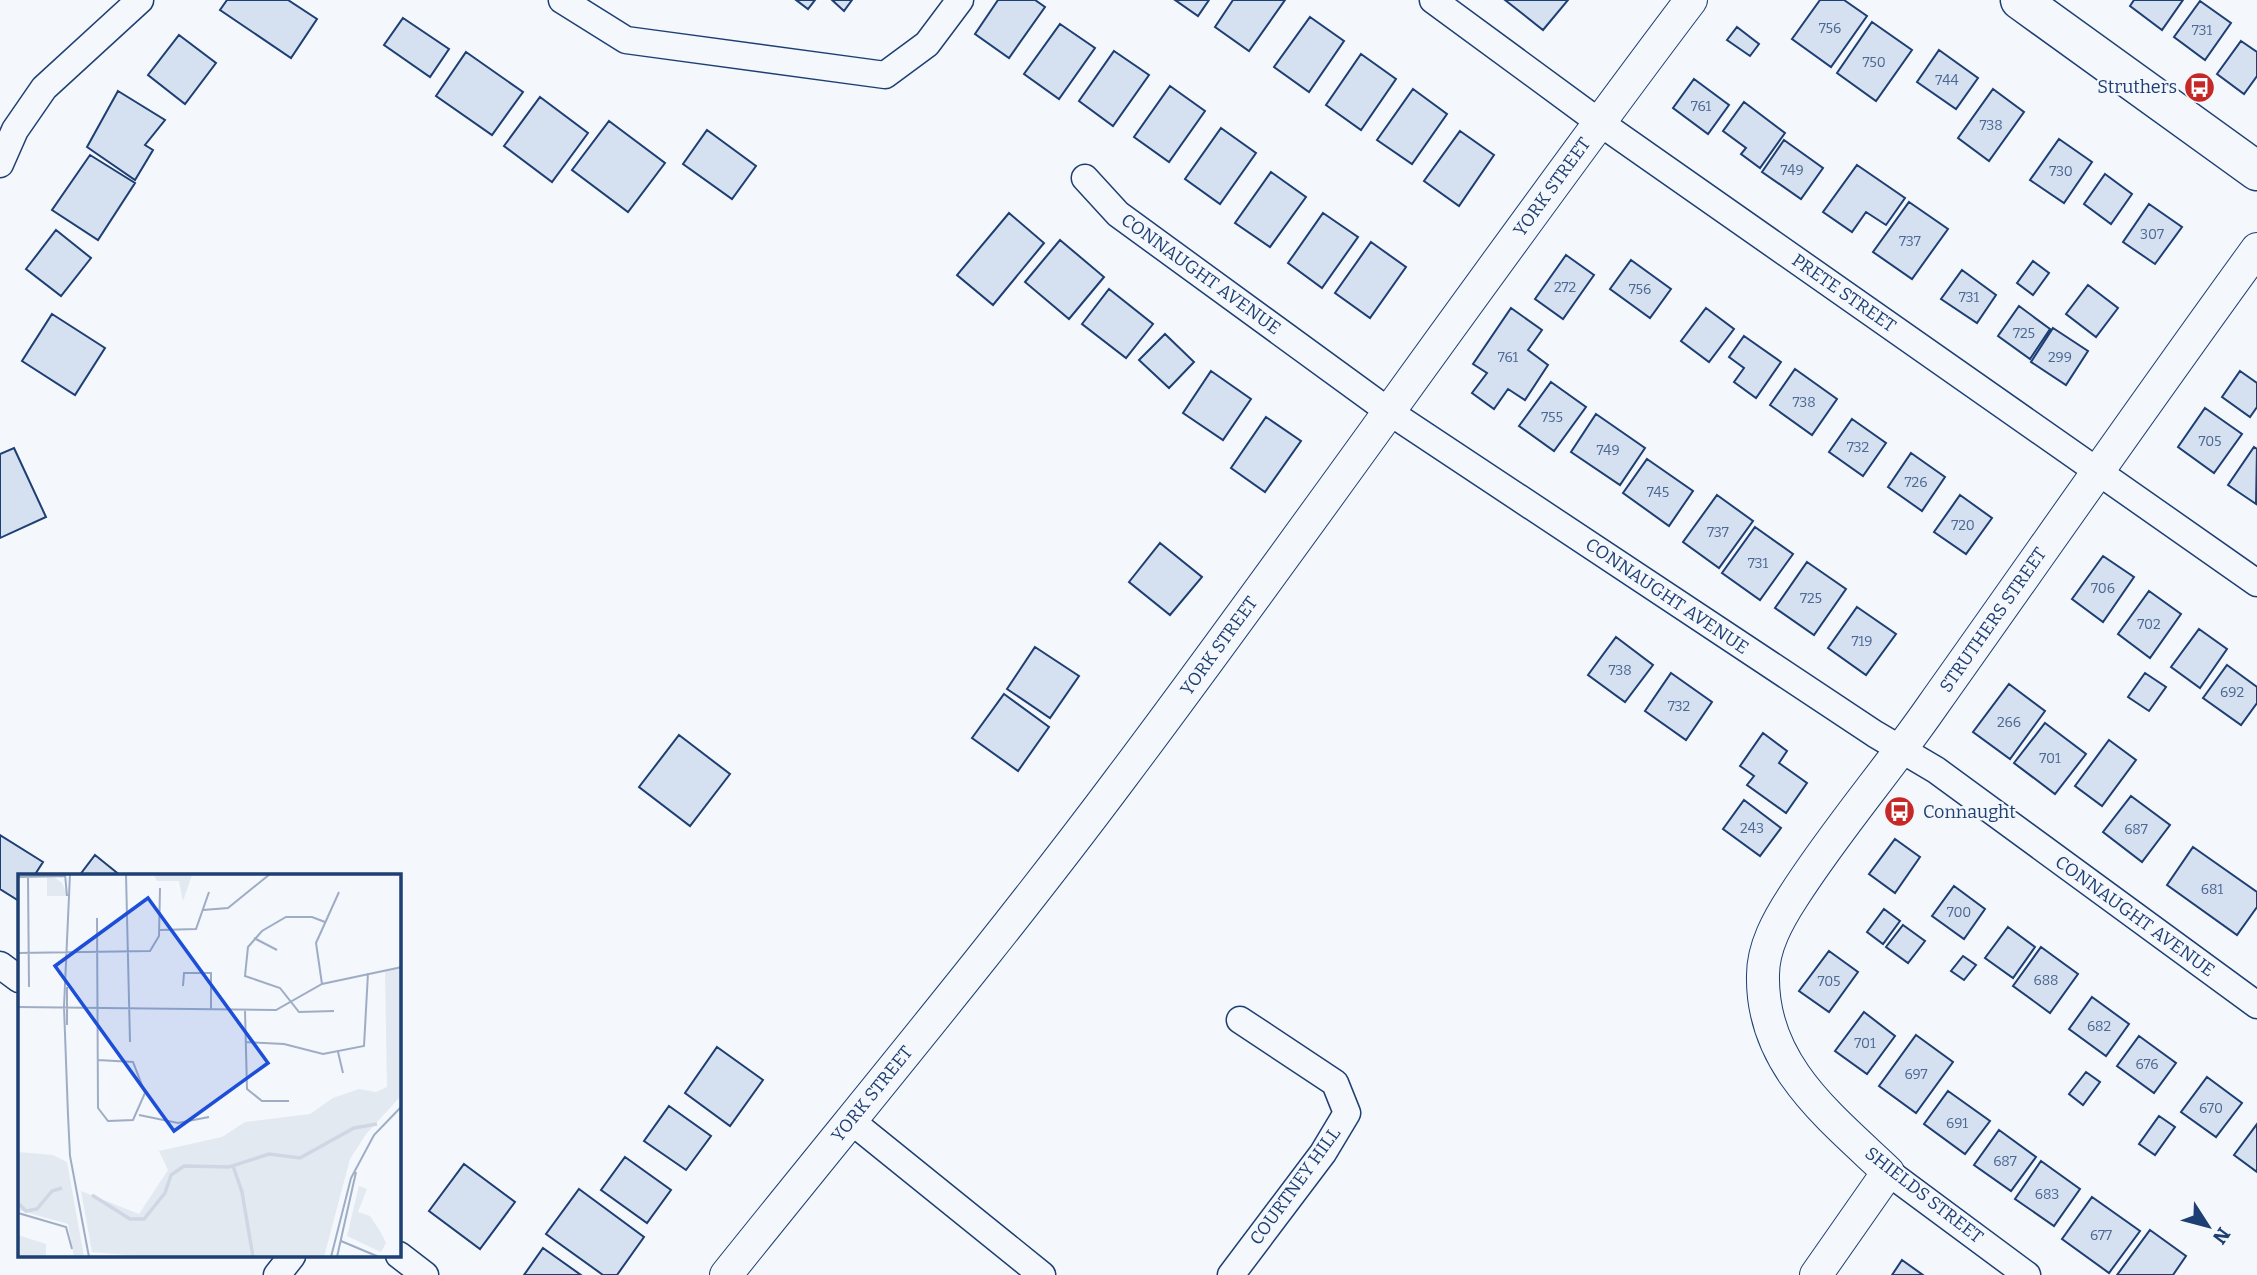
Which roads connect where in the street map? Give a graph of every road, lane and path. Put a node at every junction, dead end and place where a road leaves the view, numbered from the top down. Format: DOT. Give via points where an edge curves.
graph roads {
  1 [pos="140,0"];
  2 [pos="562,0"];
  3 [pos="960,0"];
  4 [pos="1433,0"];
  5 [pos="1691,0"];
  6 [pos="2020,0"];
  7 [pos="1599,122"];
  8 [pos="0,164"];
  9 [pos="2257,171"];
  10 [pos="1085,178"];
  11 [pos="2257,249"];
  12 [pos="1391,413"];
  13 [pos="2099,471"];
  14 [pos="2257,583"];
  15 [pos="1902,749"];
  16 [pos="0,965"];
  17 [pos="18,978"];
  18 [pos="1763,1003"];
  19 [pos="2257,1005"];
  20 [pos="1240,1020"];
  21 [pos="850,1120"];
  22 [pos="1888,1172"];
  23 [pos="401,1257"];
  24 [pos="290,1258"];
  25 [pos="277,1275"];
  26 [pos="425,1275"];
  27 [pos="726,1275"];
  28 [pos="1042,1275"];
  29 [pos="1231,1275"];
  30 [pos="1816,1275"];
  31 [pos="2028,1275"];
  1 -- 8 [label="street" via="44,88 15,130"];
  2 -- 3 [label="street" via="626,40 886,75 928,44"];
  4 -- 7 [label="street, PRETE STREET"];
  5 -- 7 [label="street, YORK STREET"];
  6 -- 9 [label="main road"];
  7 -- 12 [label="street, YORK STREET"];
  7 -- 13 [label="street, PRETE STREET"];
  10 -- 12 [label="street, CONNAUGHT AVENUE" via="1118,215"];
  11 -- 13 [label="street, STRUTHERS STREET"];
  12 -- 15 [label="street, CONNAUGHT AVENUE"];
  12 -- 21 [label="street, YORK STREET" via="1036,891"];
  13 -- 14 [label="street, PRETE STREET"];
  13 -- 15 [label="street, STRUTHERS STREET"];
  15 -- 18 [label="street, STRUTHERS STREET" via="1777,925 1767,949"];
  15 -- 19 [label="street, CONNAUGHT AVENUE"];
  16 -- 17 [label="street"];
  18 -- 22 [label="street, SHIELDS STREET" via="1771,1038 1801,1086"];
  20 -- 29 [label="street, COURTNEY HILL" via="1335,1083 1347,1113"];
  21 -- 27 [label="street, YORK STREET"];
  21 -- 28 [label="street"];
  22 -- 30 [label="street"];
  22 -- 31 [label="street, SHIELDS STREET"];
  23 -- 26 [label="street"];
  24 -- 25 [label="street"];
}
